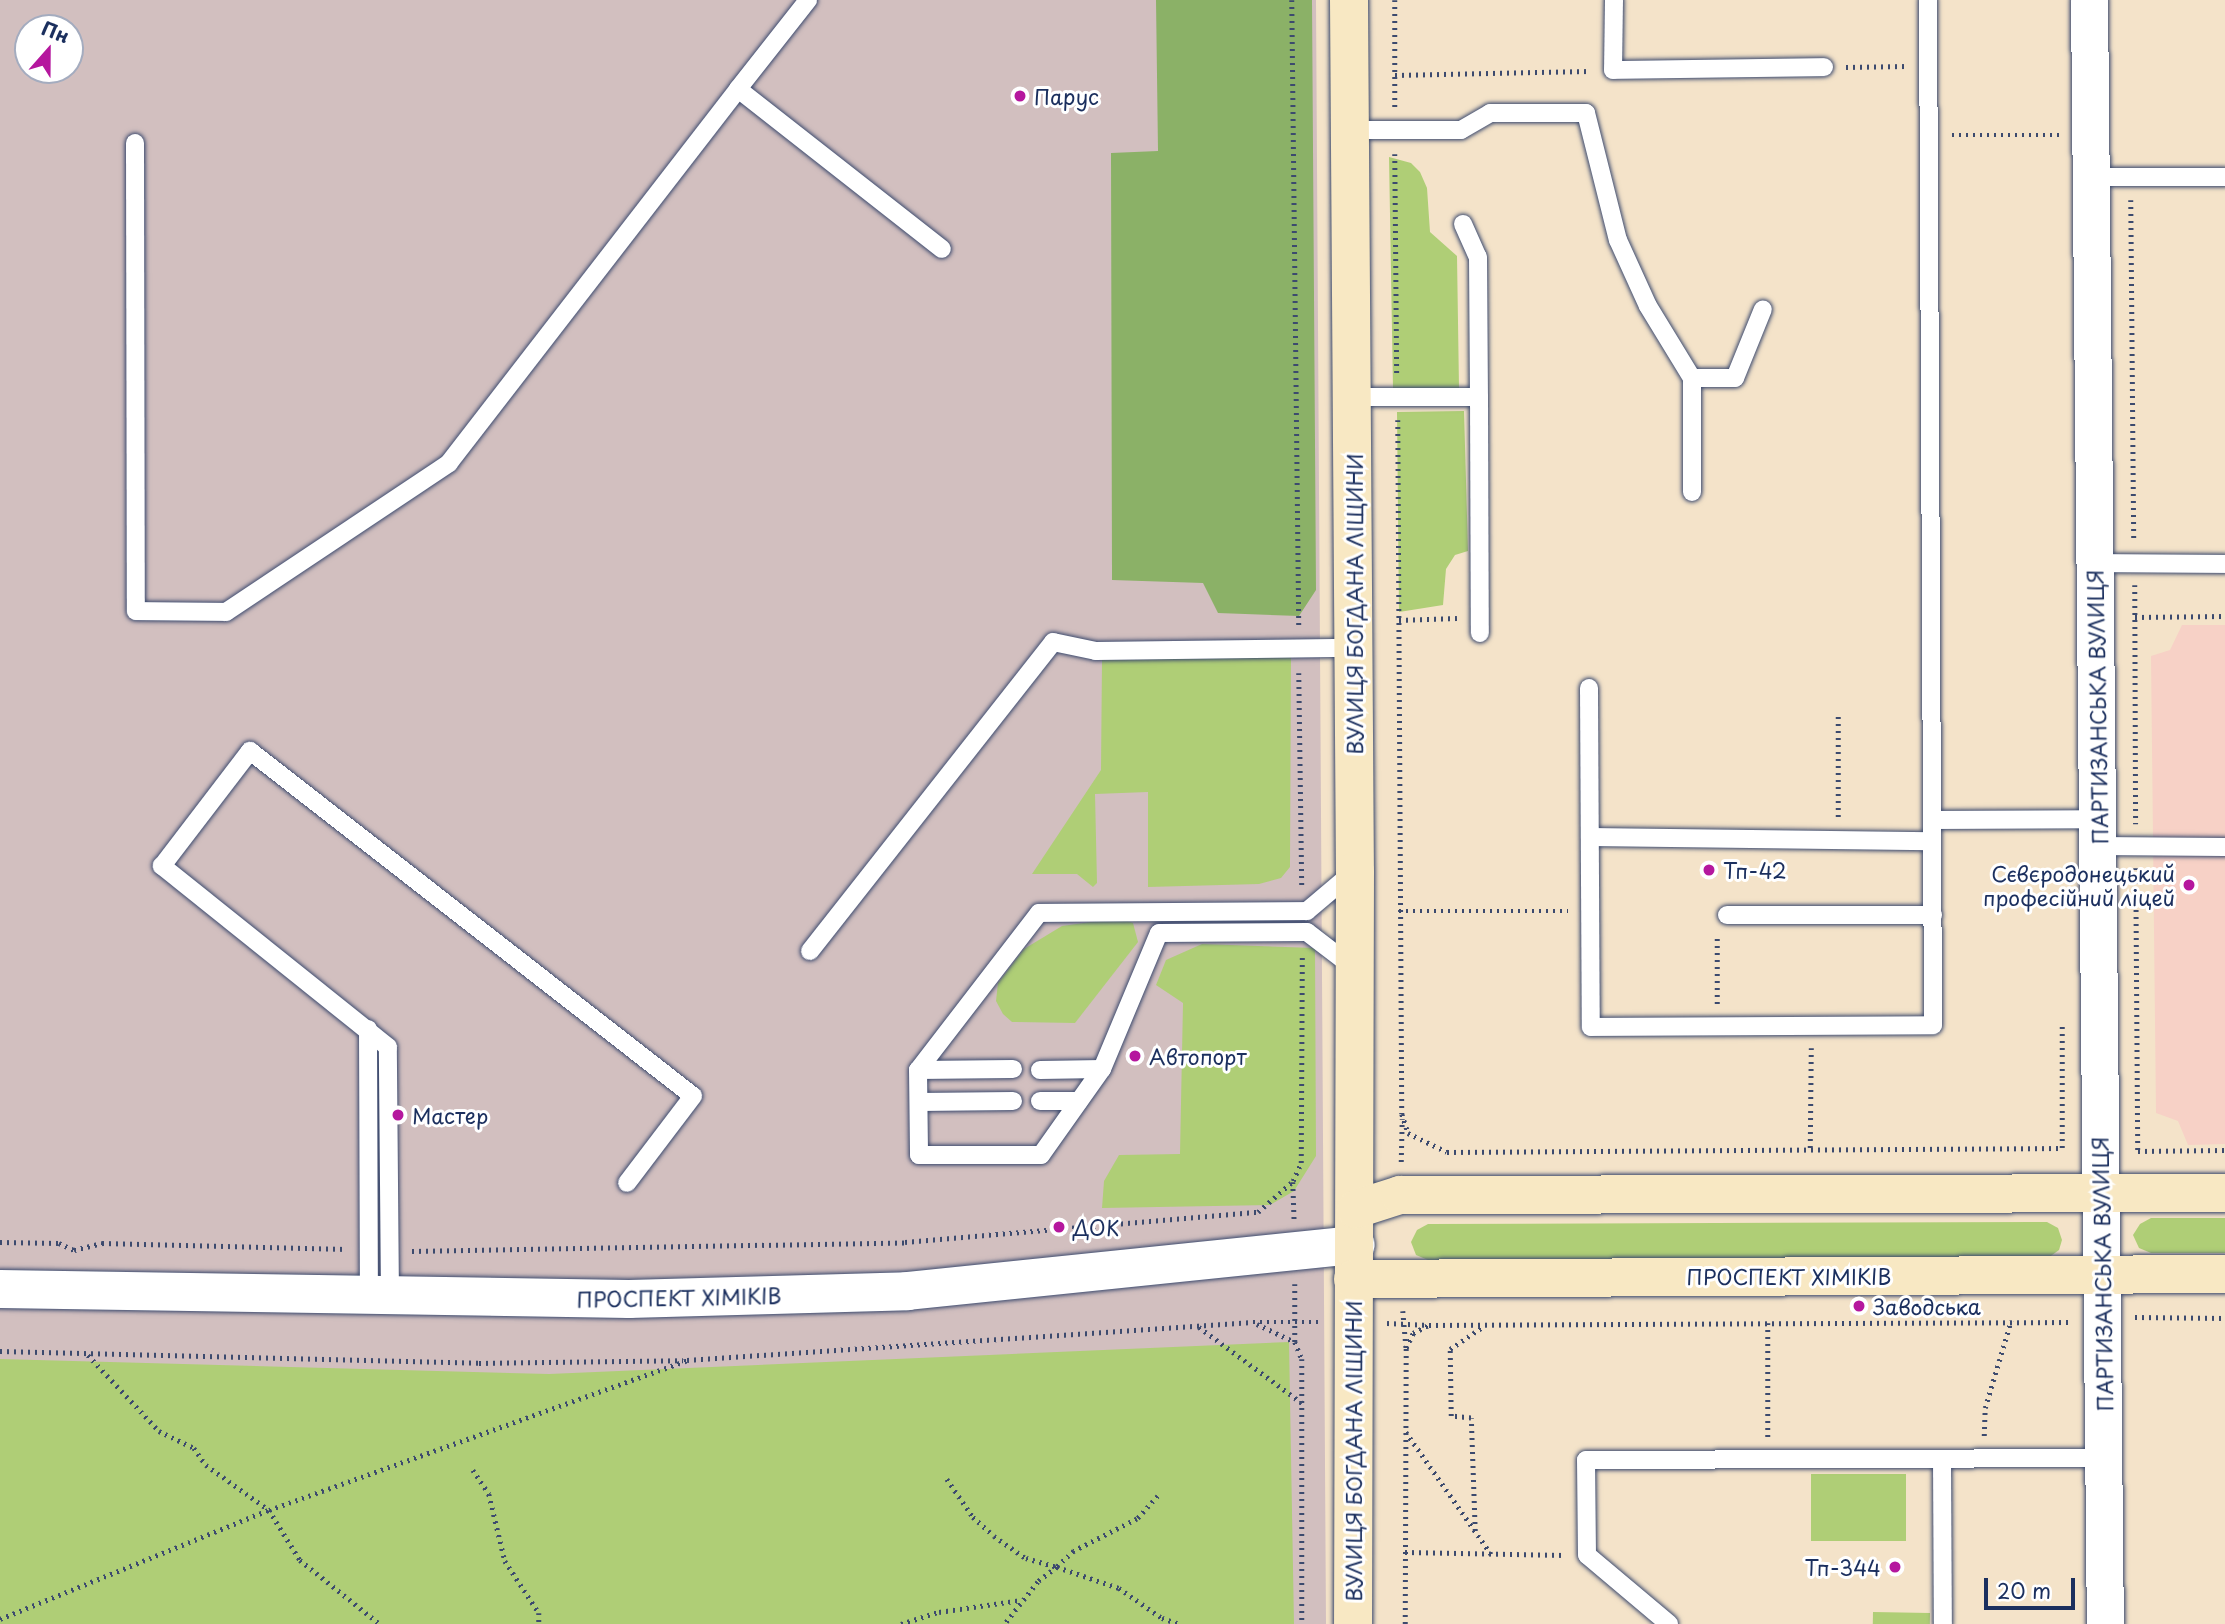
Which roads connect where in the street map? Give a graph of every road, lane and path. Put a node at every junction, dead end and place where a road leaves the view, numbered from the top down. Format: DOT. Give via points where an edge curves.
graph roads {
  1 [pos="807,0"];
  2 [pos="1292,0"];
  3 [pos="1349,0"];
  4 [pos="1395,0"];
  5 [pos="1614,0"];
  6 [pos="1928,0"];
  7 [pos="2089,0"];
  8 [pos="1929,66"];
  9 [pos="1824,67"];
  10 [pos="1613,70"];
  11 [pos="1395,75"];
  12 [pos="738,89"];
  13 [pos="1351,130"];
  14 [pos="1395,130"];
  15 [pos="1930,135"];
  16 [pos="2060,135"];
  17 [pos="135,143"];
  18 [pos="2089,177"];
  19 [pos="2225,177"];
  20 [pos="2131,198"];
  21 [pos="1462,224"];
  22 [pos="942,249"];
  23 [pos="1763,309"];
  24 [pos="1692,378"];
  25 [pos="1353,397"];
  26 [pos="1398,397"];
  27 [pos="1479,397"];
  28 [pos="1692,492"];
  29 [pos="2095,564"];
  30 [pos="2134,564"];
  31 [pos="2225,564"];
  32 [pos="2225,616"];
  33 [pos="2135,617"];
  34 [pos="1399,620"];
  35 [pos="1480,625"];
  36 [pos="1299,648"];
  37 [pos="1354,648"];
  38 [pos="1589,688"];
  39 [pos="1838,716"];
  40 [pos="1932,820"];
  41 [pos="2098,833"];
  42 [pos="1590,837"];
  43 [pos="1838,841"];
  44 [pos="1932,842"];
  45 [pos="2136,846"];
  46 [pos="2225,847"];
  47 [pos="1355,871"];
  48 [pos="1302,911"];
  49 [pos="1399,911"];
  50 [pos="1590,911"];
  51 [pos="1727,915"];
  52 [pos="1933,915"];
  53 [pos="1302,933"];
  54 [pos="810,951"];
  55 [pos="1355,968"];
  56 [pos="1717,1026"];
  57 [pos="1811,1026"];
  58 [pos="368,1030"];
  59 [pos="1013,1069"];
  60 [pos="1102,1069"];
  61 [pos="918,1070"];
  62 [pos="1040,1070"];
  63 [pos="1013,1101"];
  64 [pos="1040,1101"];
  65 [pos="1079,1101"];
  66 [pos="919,1102"];
  67 [pos="2062,1148"];
  68 [pos="1811,1149"];
  69 [pos="2225,1150"];
  70 [pos="2148,1151"];
  71 [pos="1447,1152"];
  72 [pos="627,1183"];
  73 [pos="2225,1193"];
  74 [pos="2062,1194"];
  75 [pos="2101,1194"];
  76 [pos="2151,1194"];
  77 [pos="0,1242"];
  78 [pos="1355,1244"];
  79 [pos="369,1250"];
  80 [pos="389,1251"];
  81 [pos="2169,1274"];
  82 [pos="2225,1274"];
  83 [pos="2061,1275"];
  84 [pos="2102,1275"];
  85 [pos="0,1289"];
  86 [pos="380,1298"];
  87 [pos="2187,1318"];
  88 [pos="2225,1318"];
  89 [pos="2011,1321"];
  90 [pos="2061,1322"];
  91 [pos="1768,1323"];
  92 [pos="1484,1325"];
  93 [pos="1199,1326"];
  94 [pos="2132,1329"];
  95 [pos="2070,1335"];
  96 [pos="0,1351"];
  97 [pos="88,1354"];
  98 [pos="687,1360"];
  99 [pos="1302,1404"];
  100 [pos="1406,1432"];
  101 [pos="2104,1458"];
  102 [pos="1942,1459"];
  103 [pos="1983,1459"];
  104 [pos="1768,1460"];
  105 [pos="473,1470"];
  106 [pos="947,1479"];
  107 [pos="1158,1496"];
  108 [pos="268,1510"];
  109 [pos="1475,1531"];
  110 [pos="1405,1552"];
  111 [pos="1491,1554"];
  112 [pos="1587,1555"];
  113 [pos="1057,1567"];
  114 [pos="1022,1600"];
  115 [pos="0,1621"];
  116 [pos="380,1624"];
  117 [pos="539,1624"];
  118 [pos="901,1624"];
  119 [pos="1005,1624"];
  120 [pos="1179,1624"];
  121 [pos="1302,1624"];
  122 [pos="1353,1624"];
  123 [pos="1405,1624"];
  124 [pos="1669,1624"];
  125 [pos="1943,1624"];
  126 [pos="2105,1624"];
  1 -- 12 [label="lane"];
  2 -- 36 [label="path"];
  3 -- 13 [label="main road, ВУЛИЦЯ БОГДАНА ЛІЩИНИ"];
  4 -- 11 [label="path"];
  5 -- 10 [label="lane"];
  6 -- 8 [label="lane"];
  7 -- 18 [label="street, ПАРТИЗАНСЬКА ВУЛИЦЯ"];
  8 -- 9 [label="path"];
  8 -- 15 [label="lane"];
  9 -- 10 [label="lane"];
  10 -- 11 [label="path"];
  11 -- 14 [label="path"];
  12 -- 17 [label="lane" via="449,463 226,612 136,611"];
  12 -- 22 [label="lane"];
  13 -- 14 [label="lane"];
  13 -- 25 [label="main road, ВУЛИЦЯ БОГДАНА ЛІЩИНИ"];
  14 -- 24 [label="lane" via="1461,130 1490,113 1587,113 1618,240 1648,306"];
  14 -- 26 [label="path"];
  15 -- 16 [label="path"];
  15 -- 40 [label="lane"];
  18 -- 19 [label="lane"];
  18 -- 29 [label="street, ПАРТИЗАНСЬКА ВУЛИЦЯ"];
  20 -- 30 [label="path"];
  21 -- 27 [label="lane" via="1478,257"];
  23 -- 24 [label="lane" via="1735,378"];
  24 -- 28 [label="lane"];
  25 -- 26 [label="lane"];
  25 -- 37 [label="main road, ВУЛИЦЯ БОГДАНА ЛІЩИНИ"];
  26 -- 27 [label="lane"];
  26 -- 34 [label="path"];
  27 -- 35 [label="lane"];
  29 -- 30 [label="lane"];
  29 -- 41 [label="street, ПАРТИЗАНСЬКА ВУЛИЦЯ"];
  30 -- 31 [label="lane"];
  30 -- 33 [label="path"];
  32 -- 33 [label="path"];
  33 -- 45 [label="path"];
  34 -- 35 [label="path"];
  34 -- 49 [label="path"];
  36 -- 37 [label="lane"];
  36 -- 48 [label="path"];
  36 -- 54 [label="lane" via="1096,651 1053,642"];
  37 -- 47 [label="main road, ВУЛИЦЯ БОГДАНА ЛІЩИНИ"];
  38 -- 42 [label="lane"];
  39 -- 43 [label="path"];
  40 -- 41 [label="lane"];
  40 -- 44 [label="lane"];
  41 -- 45 [label="lane"];
  41 -- 75 [label="street, ПАРТИЗАНСЬКА ВУЛИЦЯ"];
  42 -- 43 [label="lane"];
  42 -- 50 [label="lane"];
  43 -- 44 [label="lane"];
  44 -- 52 [label="lane"];
  45 -- 46 [label="lane"];
  45 -- 70 [label="path" via="2137,1147"];
  47 -- 48 [label="lane"];
  47 -- 55 [label="main road, ВУЛИЦЯ БОГДАНА ЛІЩИНИ"];
  48 -- 61 [label="lane" via="1039,913"];
  49 -- 50 [label="path"];
  49 -- 71 [label="path" via="1402,1114 1408,1133"];
  50 -- 56 [label="lane" via="1591,1027"];
  51 -- 52 [label="lane"];
  51 -- 56 [label="path" via="1728,937 1715,937"];
  52 -- 57 [label="lane" via="1933,1025"];
  53 -- 55 [label="lane"];
  53 -- 60 [label="lane" via="1159,933"];
  53 -- 80 [label="path" via="1301,1163 1293,1181 1258,1213 905,1242"];
  55 -- 78 [label="main road, ВУЛИЦЯ БОГДАНА ЛІЩИНИ"];
  56 -- 57 [label="lane"];
  57 -- 68 [label="path"];
  58 -- 72 [label="lane" via="162,866 250,751 693,1096"];
  58 -- 79 [label="lane"];
  58 -- 80 [label="lane" via="388,1046"];
  59 -- 61 [label="lane"];
  60 -- 62 [label="lane"];
  60 -- 65 [label="lane"];
  61 -- 66 [label="lane"];
  63 -- 66 [label="lane"];
  64 -- 65 [label="lane"];
  65 -- 66 [label="lane" via="1041,1155 919,1156"];
  67 -- 74 [label="path"];
  69 -- 70 [label="path"];
  70 -- 76 [label="path"];
  73 -- 76 [label="main road, ПРОСПЕКТ ХІМІКІВ"];
  74 -- 75 [label="main road, ПРОСПЕКТ ХІМІКІВ"];
  74 -- 78 [label="main road, ПРОСПЕКТ ХІМІКІВ" via="1400,1195"];
  75 -- 76 [label="main road, ПРОСПЕКТ ХІМІКІВ"];
  75 -- 84 [label="street, ПАРТИЗАНСЬКА ВУЛИЦЯ"];
  77 -- 79 [label="path" via="59,1243 74,1250 102,1243"];
  78 -- 83 [label="main road, ПРОСПЕКТ ХІМІКІВ"];
  78 -- 86 [label="street, ПРОСПЕКТ ХІМІКІВ" via="908,1291 629,1299"];
  78 -- 122 [label="main road, ВУЛИЦЯ БОГДАНА ЛІЩИНИ"];
  79 -- 86 [label="lane"];
  80 -- 86 [label="lane"];
  81 -- 82 [label="main road, ПРОСПЕКТ ХІМІКІВ"];
  81 -- 84 [label="main road, ПРОСПЕКТ ХІМІКІВ"];
  81 -- 87 [label="path"];
  83 -- 84 [label="main road, ПРОСПЕКТ ХІМІКІВ"];
  83 -- 90 [label="path"];
  84 -- 101 [label="street, ПАРТИЗАНСЬКА ВУЛИЦЯ"];
  85 -- 86 [label="street, ПРОСПЕКТ ХІМІКІВ"];
  87 -- 88 [label="path"];
  87 -- 94 [label="path" via="2132,1317"];
  89 -- 90 [label="path"];
  89 -- 91 [label="path"];
  89 -- 103 [label="path" via="1985,1408"];
  90 -- 95 [label="path" via="2070,1321"];
  91 -- 92 [label="path"];
  91 -- 104 [label="path"];
  92 -- 100 [label="path" via="1429,1325 1413,1333 1406,1348"];
  92 -- 109 [label="path" via="1450,1349 1451,1416 1471,1418"];
  93 -- 98 [label="path"];
  93 -- 99 [label="path"];
  93 -- 99 [label="path" via="1253,1322 1295,1342 1302,1359"];
  96 -- 97 [label="path"];
  97 -- 98 [label="path" via="479,1363"];
  97 -- 108 [label="path" via="159,1431 194,1448 206,1465"];
  98 -- 108 [label="path"];
  99 -- 121 [label="path"];
  100 -- 109 [label="path"];
  100 -- 110 [label="path"];
  101 -- 103 [label="lane"];
  101 -- 126 [label="street, ПАРТИЗАНСЬКА ВУЛИЦЯ"];
  102 -- 103 [label="lane"];
  102 -- 104 [label="lane"];
  102 -- 125 [label="lane"];
  104 -- 112 [label="lane" via="1586,1460"];
  105 -- 117 [label="path" via="489,1494 505,1561 539,1613"];
  106 -- 113 [label="path" via="973,1517 994,1536 1026,1558"];
  107 -- 113 [label="path" via="1137,1519 1074,1550"];
  108 -- 115 [label="path"];
  108 -- 116 [label="path" via="300,1560"];
  109 -- 111 [label="path"];
  110 -- 111 [label="path"];
  110 -- 123 [label="path"];
  111 -- 112 [label="path"];
  112 -- 124 [label="lane"];
  113 -- 114 [label="path"];
  113 -- 120 [label="path" via="1119,1588 1162,1618"];
  114 -- 118 [label="path" via="939,1612"];
  114 -- 119 [label="path"];
}
